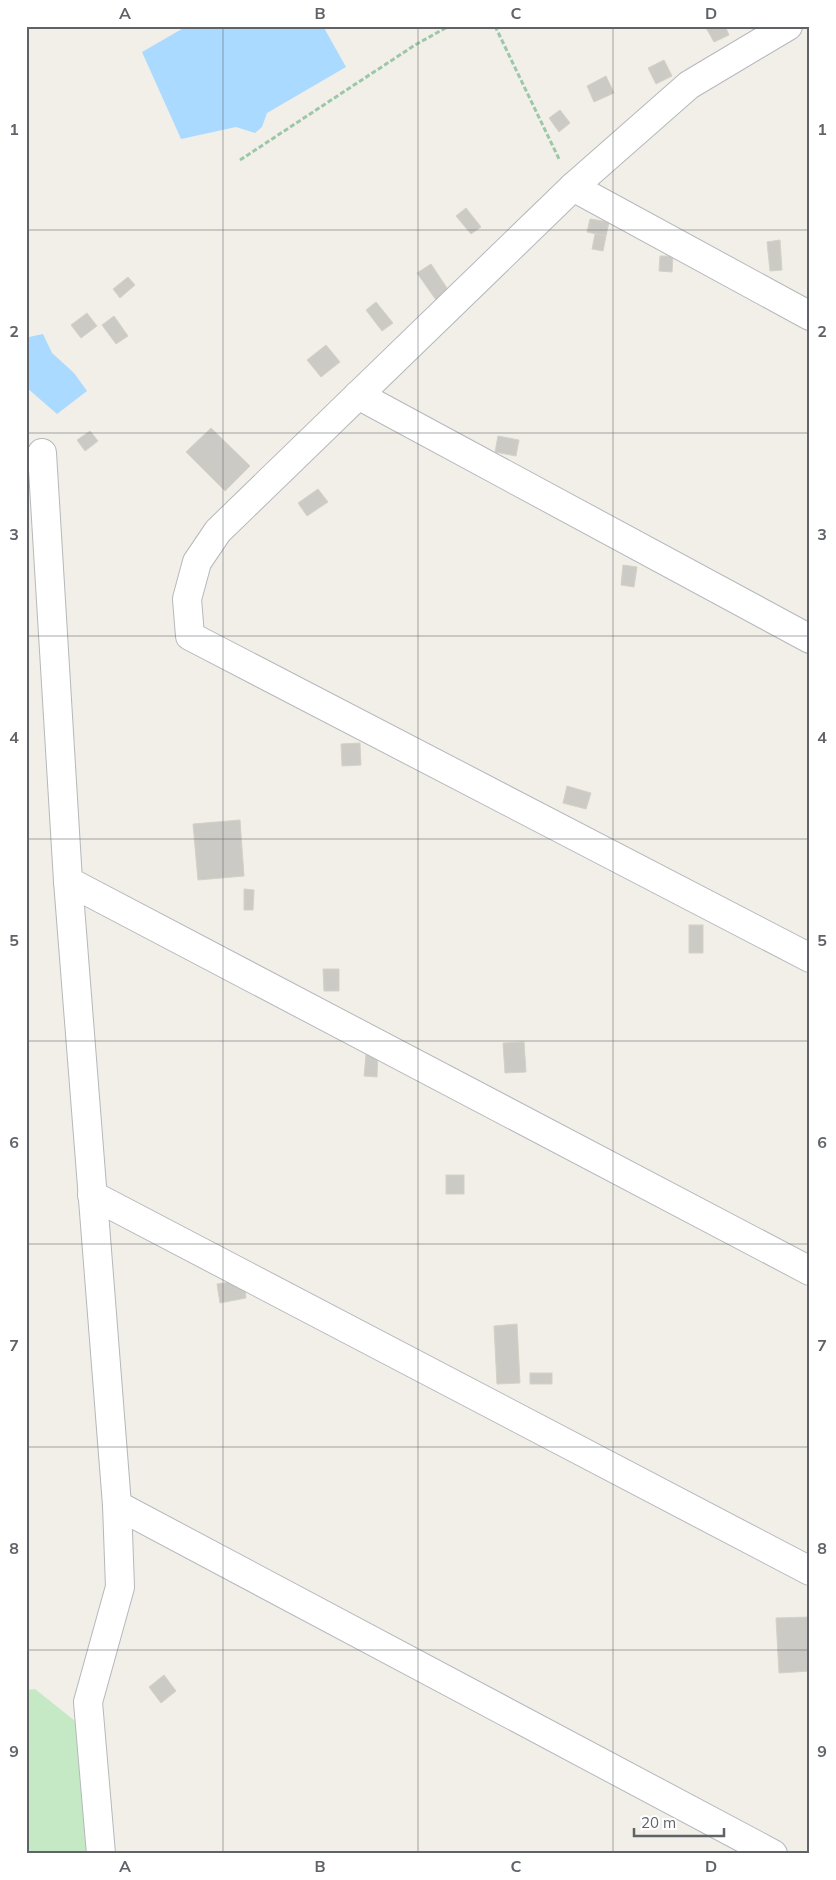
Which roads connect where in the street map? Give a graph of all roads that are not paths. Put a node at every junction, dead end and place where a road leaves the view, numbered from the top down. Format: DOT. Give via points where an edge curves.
graph roads {
  1 [pos="788,26"];
  2 [pos="573,187"];
  3 [pos="810,316"];
  4 [pos="358,395"];
  5 [pos="42,453"];
  6 [pos="810,639"];
  7 [pos="68,881"];
  8 [pos="810,958"];
  9 [pos="92,1195"];
  10 [pos="810,1271"];
  11 [pos="117,1505"];
  12 [pos="810,1571"];
  13 [pos="101,1854"];
  14 [pos="773,1854"];
  1 -- 2 [label="lane" via="689,85"];
  2 -- 3 [label="lane"];
  2 -- 4 [label="lane"];
  4 -- 6 [label="lane"];
  4 -- 8 [label="lane" via="218,531 197,562 187,598 190,636"];
  5 -- 7 [label="lane"];
  7 -- 9 [label="lane"];
  7 -- 10 [label="lane"];
  9 -- 11 [label="lane"];
  9 -- 12 [label="lane"];
  11 -- 13 [label="lane" via="120,1587 88,1702"];
  11 -- 14 [label="lane"];
}
